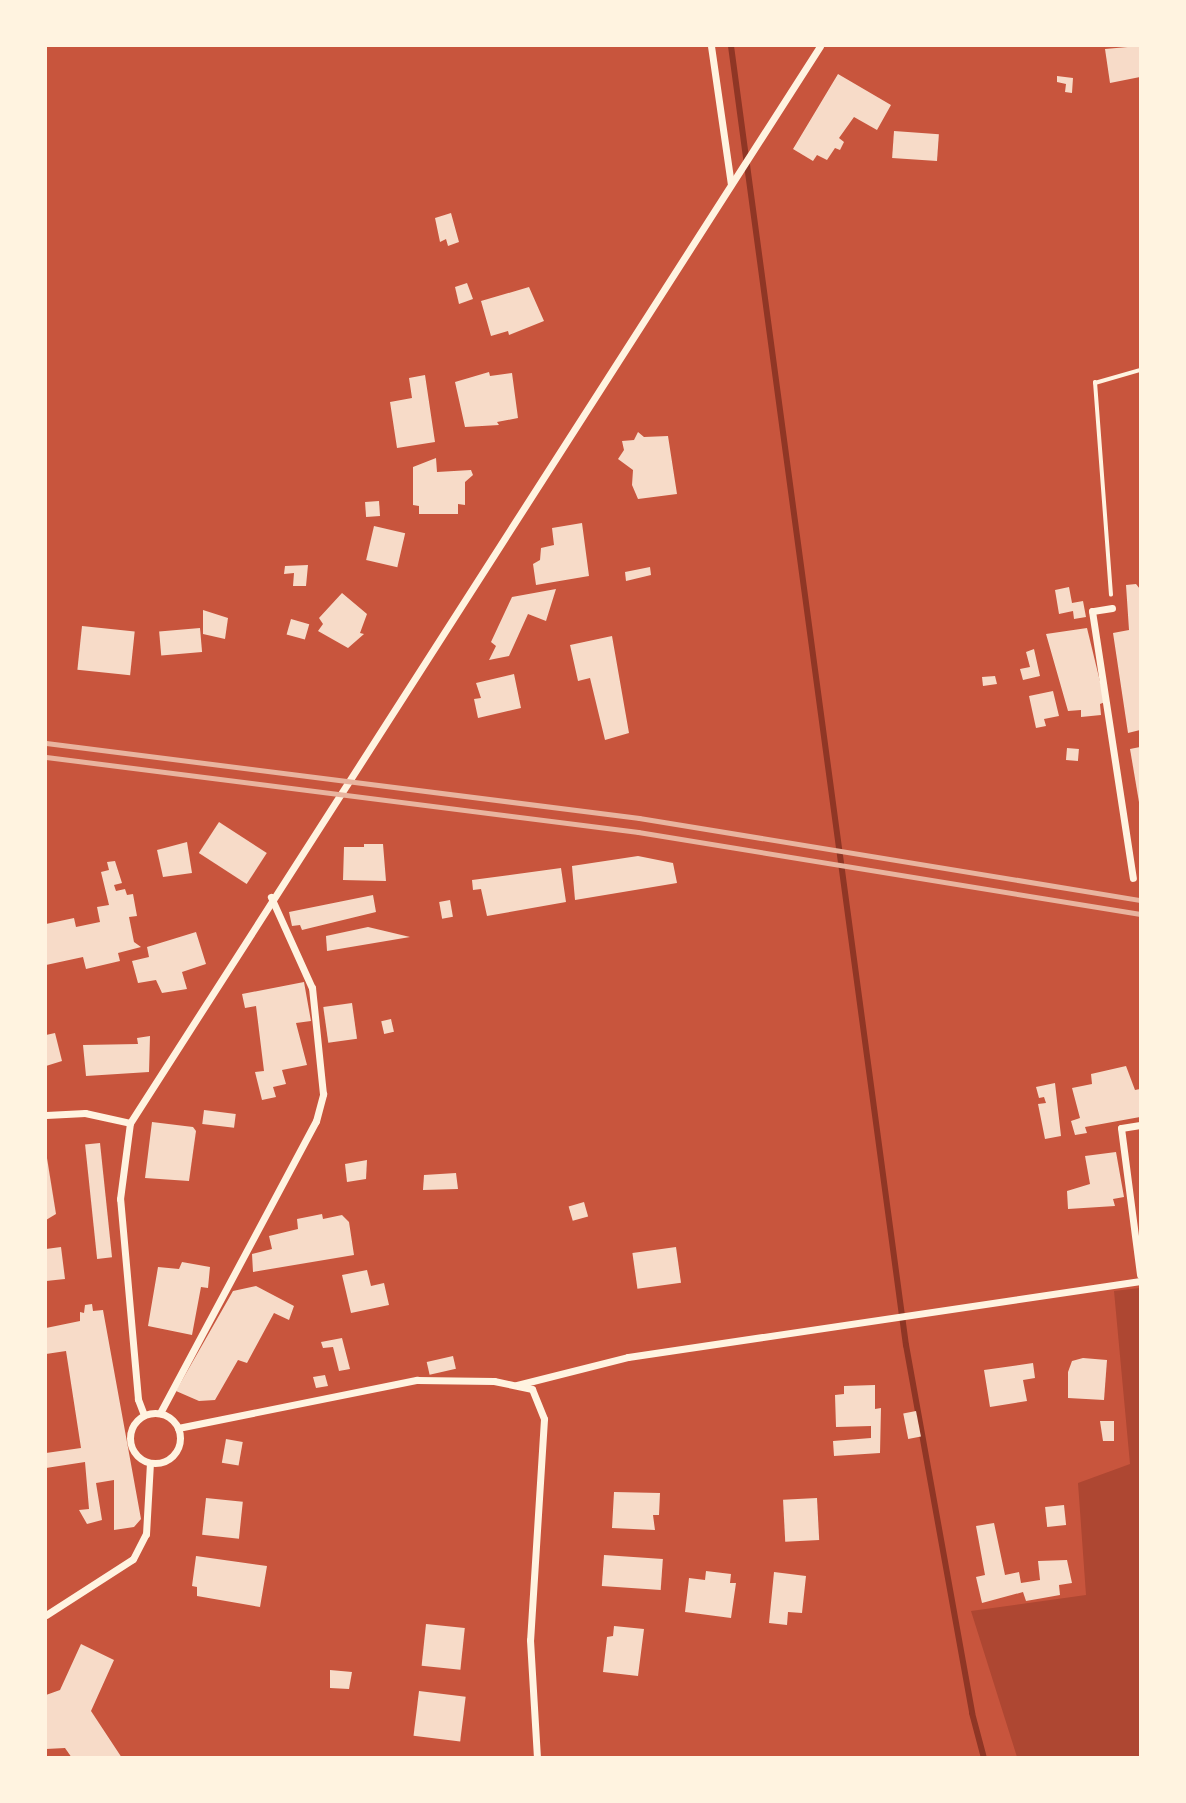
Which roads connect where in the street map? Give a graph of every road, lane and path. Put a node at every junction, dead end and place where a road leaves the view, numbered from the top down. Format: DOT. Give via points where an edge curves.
graph roads {
  1 [pos="711,46"];
  2 [pos="820,46"];
  3 [pos="732,185"];
  4 [pos="1140,370"];
  5 [pos="1112,608"];
  6 [pos="1133,878"];
  7 [pos="271,897"];
  8 [pos="46,1115"];
  9 [pos="130,1123"];
  10 [pos="1140,1125"];
  11 [pos="1140,1278"];
  12 [pos="515,1385"];
  13 [pos="160,1413"];
  14 [pos="144,1415"];
  15 [pos="178,1428"];
  16 [pos="150,1463"];
  17 [pos="46,1615"];
  18 [pos="537,1758"];
  1 -- 3 [label="street"];
  2 -- 3 [label="street"];
  3 -- 7 [label="street"];
  4 -- 5 [label="path" via="1095,383"];
  5 -- 6 [label="street" via="1092,611"];
  7 -- 9 [label="street"];
  7 -- 13 [label="street" via="312,988 323,1094 316,1121"];
  8 -- 9 [label="street" via="85,1113"];
  9 -- 14 [label="street" via="120,1199 138,1399"];
  10 -- 11 [label="street" via="1121,1128"];
  11 -- 12 [label="street" via="628,1357"];
  12 -- 15 [label="street" via="417,1380"];
  12 -- 18 [label="street" via="532,1389 544,1419 530,1640"];
  13 -- 14 [label="street"];
  13 -- 15 [label="street"];
  14 -- 16 [label="street" via="134,1424 130,1444 139,1458"];
  15 -- 16 [label="street" via="177,1451 166,1461"];
  16 -- 17 [label="street" via="146,1534 133,1559"];
}
